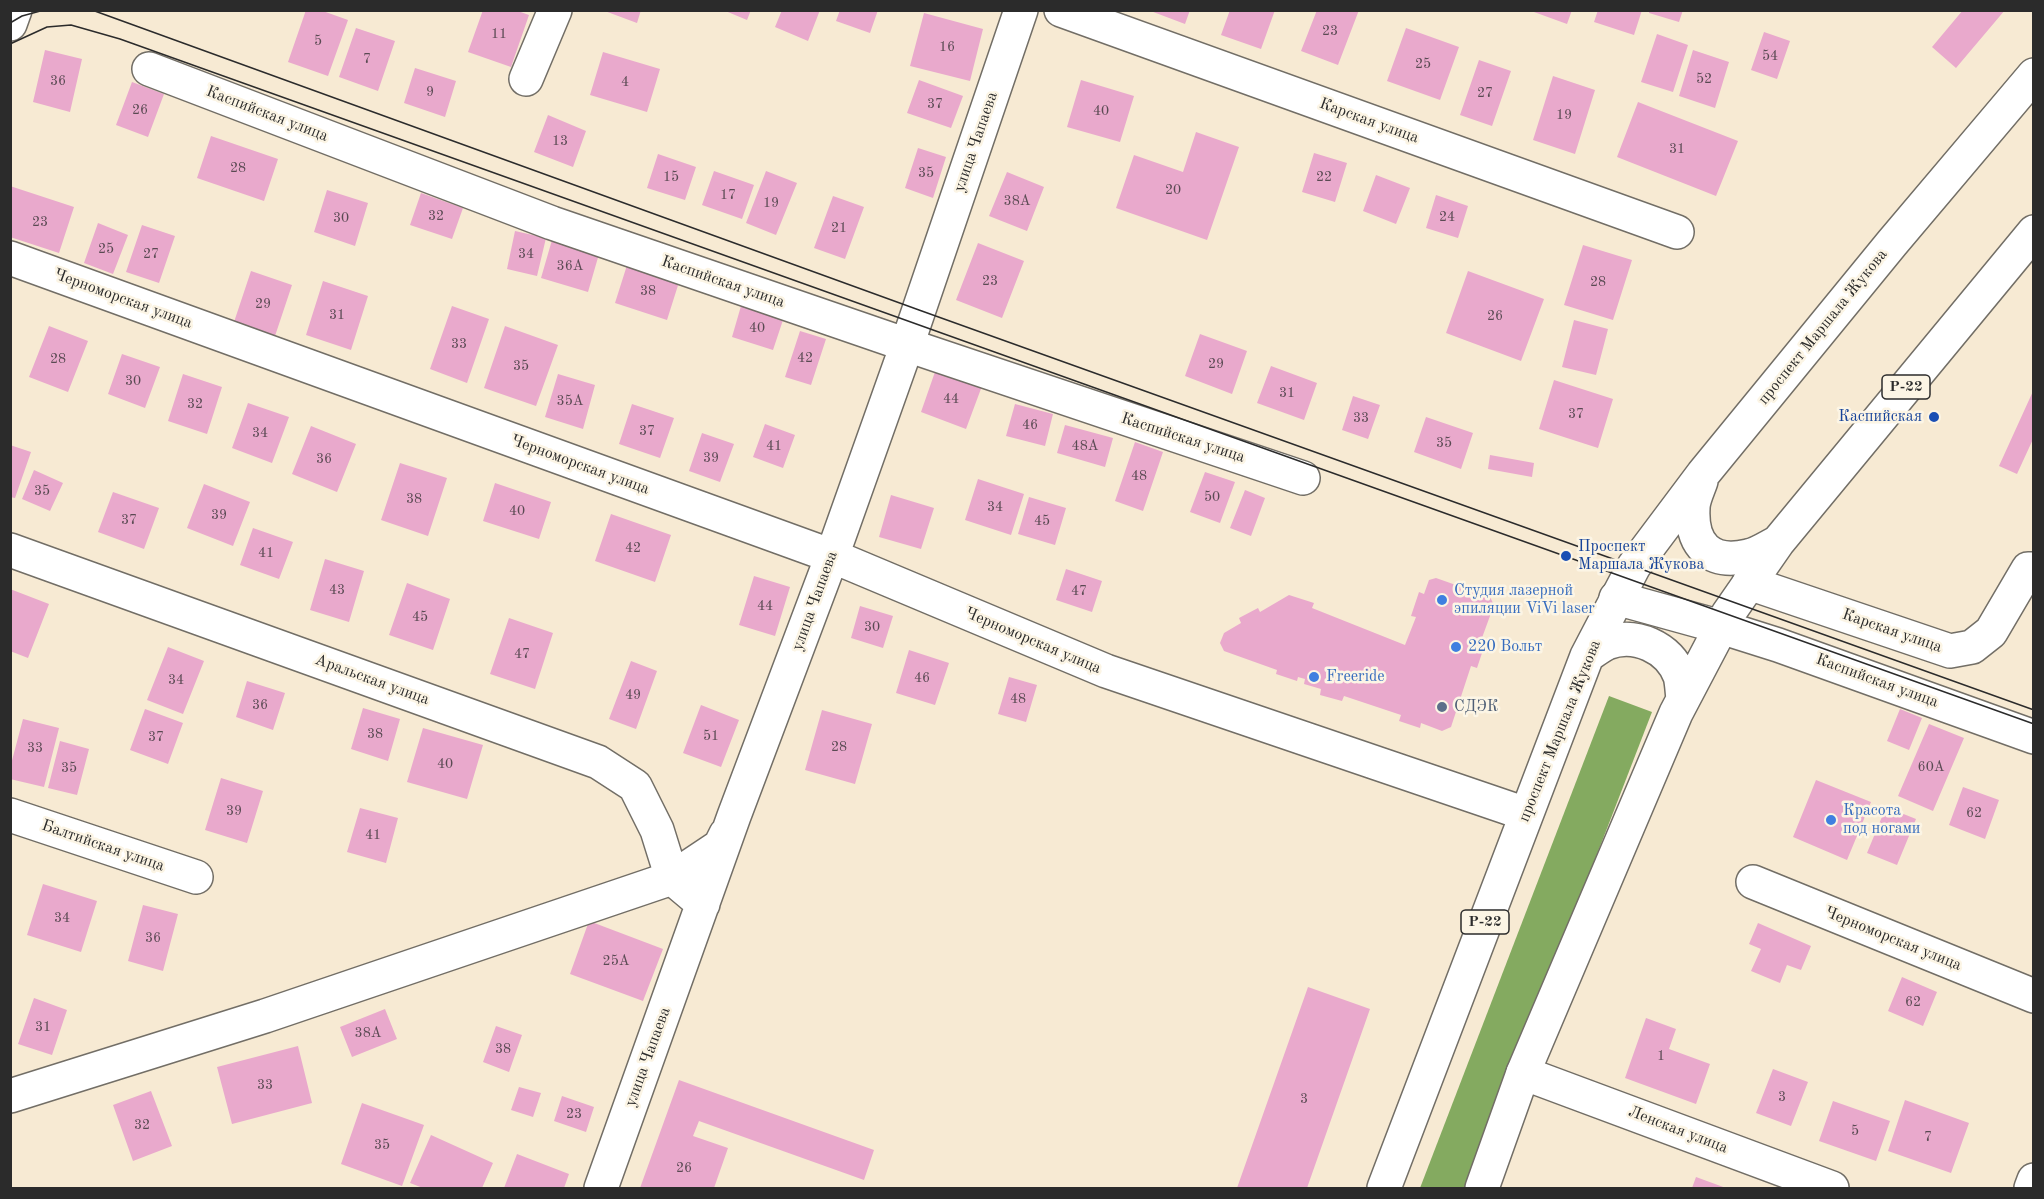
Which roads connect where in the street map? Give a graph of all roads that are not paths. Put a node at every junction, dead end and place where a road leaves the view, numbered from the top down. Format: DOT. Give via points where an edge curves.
graph roads {
  1 [pos="15,10"];
  2 [pos="555,10"];
  3 [pos="1022,10"];
  4 [pos="1061,10"];
  5 [pos="10,24"];
  6 [pos="149,69"];
  7 [pos="2034,75"];
  8 [pos="526,79"];
  9 [pos="1677,232"];
  10 [pos="2034,232"];
  11 [pos="10,258"];
  12 [pos="907,345"];
  13 [pos="1703,474"];
  14 [pos="1303,478"];
  15 [pos="1778,542"];
  16 [pos="10,550"];
  17 [pos="832,556"];
  18 [pos="2034,569"];
  19 [pos="1749,583"];
  20 [pos="1616,598"];
  21 [pos="1721,627"];
  22 [pos="1587,656"];
  23 [pos="1683,699"];
  24 [pos="2034,737"];
  25 [pos="1526,814"];
  26 [pos="10,815"];
  27 [pos="734,816"];
  28 [pos="196,877"];
  29 [pos="672,878"];
  30 [pos="1753,882"];
  31 [pos="703,904"];
  32 [pos="2034,996"];
  33 [pos="1523,1073"];
  34 [pos="10,1096"];
  35 [pos="2034,1180"];
  36 [pos="601,1188"];
  37 [pos="1384,1188"];
  38 [pos="1482,1188"];
  39 [pos="1832,1188"];
  40 [pos="2031,1188"];
  1 -- 5 [label="main road"];
  2 -- 8 [label="main road"];
  3 -- 12 [label="main road, улица Чапаева"];
  4 -- 9 [label="main road, Карская улица"];
  6 -- 12 [label="main road, Каспийская улица" via="552,223"];
  7 -- 13 [label="main road, проспект Маршала Жукова / Р-22"];
  10 -- 15 [label="main road, Р-22"];
  11 -- 17 [label="main road, Черноморская улица"];
  12 -- 14 [label="main road, Каспийская улица"];
  12 -- 17 [label="main road, улица Чапаева"];
  13 -- 15 [label="main road" via="1693,506 1694,534 1708,552 1731,559 1750,556"];
  13 -- 20 [label="main road, проспект Маршала Жукова / Р-22" via="1634,566"];
  15 -- 19 [label="main road, Р-22"];
  16 -- 29 [label="main road, Аральская улица" via="598,762 635,786 657,830"];
  17 -- 25 [label="main road, Черноморская улица" via="1106,671"];
  17 -- 27 [label="main road, улица Чапаева"];
  18 -- 19 [label="main road, Карская улица" via="2028,569 1991,632 1972,647 1950,651"];
  19 -- 21 [label="main road, Р-22"];
  20 -- 21 [label="main road, Каспийская улица"];
  20 -- 22 [label="main road, проспект Маршала Жукова / Р-22"];
  21 -- 23 [label="main road, Р-22"];
  21 -- 24 [label="main road, Каспийская улица"];
  22 -- 23 [label="main road" via="1606,643 1628,639 1650,644 1669,657 1680,677"];
  22 -- 25 [label="main road, проспект Маршала Жукова / Р-22"];
  23 -- 33 [label="main road, Р-22"];
  25 -- 37 [label="main road, проспект Маршала Жукова / Р-22"];
  26 -- 28 [label="main road, Балтийская улица"];
  27 -- 29 [label="main road" via="720,846"];
  27 -- 31 [label="main road, улица Чапаева"];
  29 -- 31 [label="main road"];
  29 -- 34 [label="main road" via="266,1016"];
  30 -- 32 [label="main road, Черноморская улица"];
  31 -- 36 [label="main road, улица Чапаева"];
  33 -- 38 [label="main road, Р-22"];
  33 -- 39 [label="main road, Ленская улица"];
  35 -- 40 [label="main road"];
}
